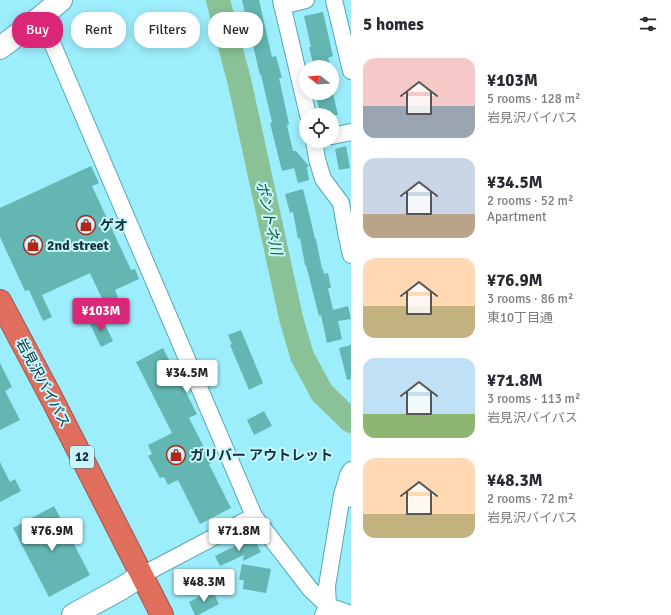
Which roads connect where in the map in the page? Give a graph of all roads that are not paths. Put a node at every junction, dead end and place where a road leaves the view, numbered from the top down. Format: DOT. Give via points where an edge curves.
graph roads {
  1 [pos="61,0"];
  2 [pos="306,0"];
  3 [pos="334,0"];
  4 [pos="282,3"];
  5 [pos="47,12"];
  6 [pos="12,39"];
  7 [pos="0,48"];
  8 [pos="54,48"];
  9 [pos="351,71"];
  10 [pos="306,108"];
  11 [pos="351,132"];
  12 [pos="339,135"];
  13 [pos="315,148"];
  14 [pos="351,255"];
  15 [pos="0,302"];
  16 [pos="351,470"];
  17 [pos="346,497"];
  18 [pos="254,516"];
  19 [pos="142,575"];
  20 [pos="326,610"];
  21 [pos="351,614"];
  22 [pos="73,615"];
  23 [pos="162,615"];
  1 -- 5 [label="street"];
  2 -- 4 [label="street"];
  3 -- 9 [label="street"];
  4 -- 10 [label="street"];
  6 -- 7 [label="street"];
  8 -- 18 [label="street"];
  11 -- 12 [label="street"];
  13 -- 14 [label="street" via="323,179 341,203"];
  15 -- 19 [label="highway, 岩見沢バイパス / 12"];
  16 -- 17 [label="street" via="348,475"];
  17 -- 20 [label="street" via="327,586"];
  18 -- 19 [label="street"];
  18 -- 20 [label="street"];
  19 -- 22 [label="street"];
  19 -- 23 [label="highway, 岩見沢バイパス / 12"];
  20 -- 21 [label="street"];
}
